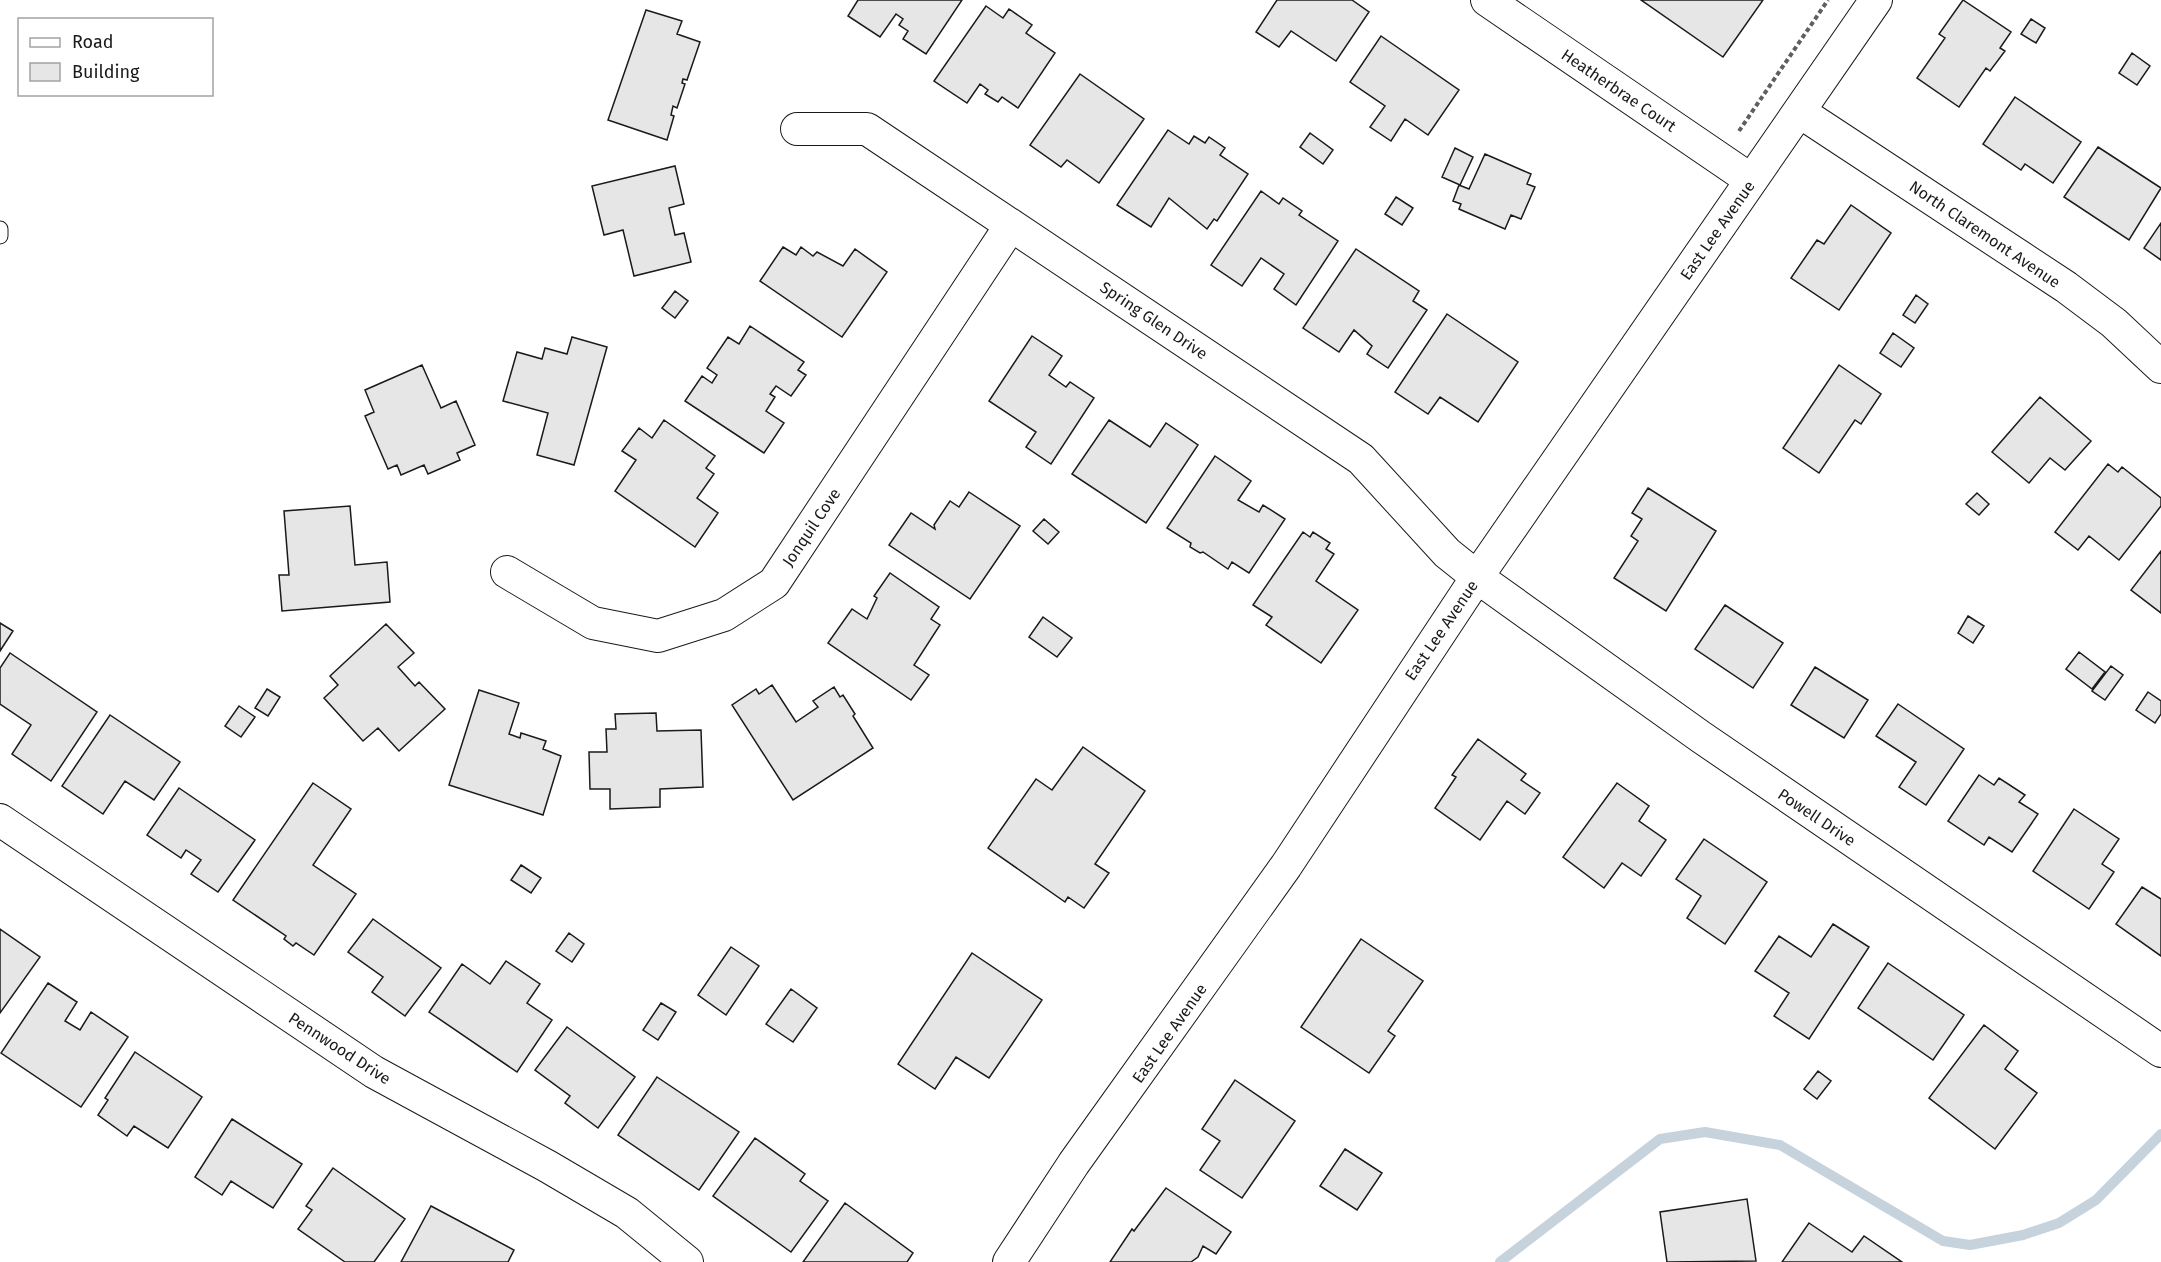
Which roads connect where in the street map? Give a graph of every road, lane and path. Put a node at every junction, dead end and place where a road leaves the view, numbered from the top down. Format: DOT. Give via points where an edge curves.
graph roads {
  1 [pos="1487,0"];
  2 [pos="1828,0"];
  3 [pos="1876,0"];
  4 [pos="1800,112"];
  5 [pos="797,129"];
  6 [pos="1737,134"];
  7 [pos="1751,180"];
  8 [pos="1011,225"];
  9 [pos="0,230"];
  10 [pos="0,236"];
  11 [pos="2161,367"];
  12 [pos="507,572"];
  13 [pos="1477,576"];
  14 [pos="0,820"];
  15 [pos="2161,1051"];
  16 [pos="687,1262"];
  17 [pos="1009,1262"];
  1 -- 7 [label="street, Heatherbrae Court"];
  2 -- 6 [label="path"];
  3 -- 4 [label="street, East Lee Avenue"];
  4 -- 7 [label="street, East Lee Avenue"];
  4 -- 11 [label="street, North Claremont Avenue" via="2066,287 2114,323"];
  5 -- 8 [label="street, Spring Glen Drive" via="867,129"];
  7 -- 13 [label="street, East Lee Avenue"];
  8 -- 12 [label="street, Jonquil Cove" via="774,583 724,615 658,636 593,623"];
  8 -- 13 [label="street, Spring Glen Drive" via="1361,459 1447,553"];
  9 -- 10 [label="lane"];
  13 -- 15 [label="street, Powell Drive" via="1701,737"];
  13 -- 17 [label="street, East Lee Avenue" via="1287,866 1074,1163"];
  14 -- 16 [label="street, Pennwood Drive" via="374,1072 627,1213"];
}
